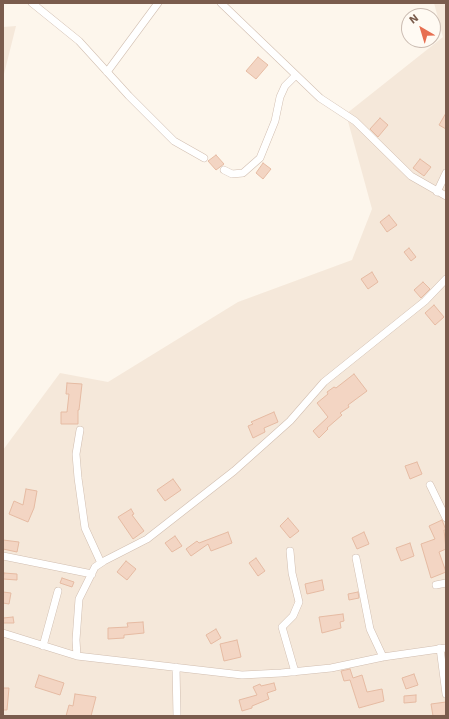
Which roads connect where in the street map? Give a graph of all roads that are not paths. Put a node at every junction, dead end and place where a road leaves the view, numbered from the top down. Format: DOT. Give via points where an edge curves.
graph roads {
  1 [pos="32,3"];
  2 [pos="158,3"];
  3 [pos="221,3"];
  4 [pos="106,72"];
  5 [pos="296,75"];
  6 [pos="204,158"];
  7 [pos="224,170"];
  8 [pos="446,173"];
  9 [pos="437,192"];
  10 [pos="446,196"];
  11 [pos="446,279"];
  12 [pos="80,430"];
  13 [pos="430,485"];
  14 [pos="446,518"];
  15 [pos="290,551"];
  16 [pos="3,556"];
  17 [pos="356,558"];
  18 [pos="101,563"];
  19 [pos="92,574"];
  20 [pos="446,583"];
  21 [pos="436,585"];
  22 [pos="58,591"];
  23 [pos="3,633"];
  24 [pos="43,646"];
  25 [pos="443,648"];
  26 [pos="77,656"];
  27 [pos="383,657"];
  28 [pos="176,668"];
  29 [pos="295,672"];
  30 [pos="446,694"];
  31 [pos="177,716"];
  1 -- 4 [label="street" via="79,41"];
  2 -- 4 [label="street"];
  3 -- 5 [label="street"];
  4 -- 6 [label="street" via="174,141"];
  5 -- 7 [label="street" via="285,86 280,97 275,121 260,158 243,173 232,174"];
  5 -- 9 [label="street" via="320,98 355,121 411,176"];
  8 -- 9 [label="street"];
  9 -- 10 [label="street"];
  11 -- 18 [label="street" via="425,301 324,382 290,421 234,471 147,539"];
  12 -- 18 [label="street" via="76,454 84,523"];
  13 -- 14 [label="street"];
  15 -- 29 [label="street" via="299,602 293,616 282,627"];
  16 -- 19 [label="street"];
  17 -- 27 [label="street" via="370,629"];
  18 -- 19 [label="street" via="95,567"];
  19 -- 26 [label="street" via="80,599"];
  20 -- 21 [label="street"];
  22 -- 24 [label="street"];
  23 -- 24 [label="street"];
  24 -- 26 [label="street"];
  25 -- 27 [label="street"];
  25 -- 30 [label="street"];
  26 -- 28 [label="street"];
  27 -- 29 [label="street" via="331,668"];
  28 -- 29 [label="street" via="242,675"];
  28 -- 31 [label="street"];
}
